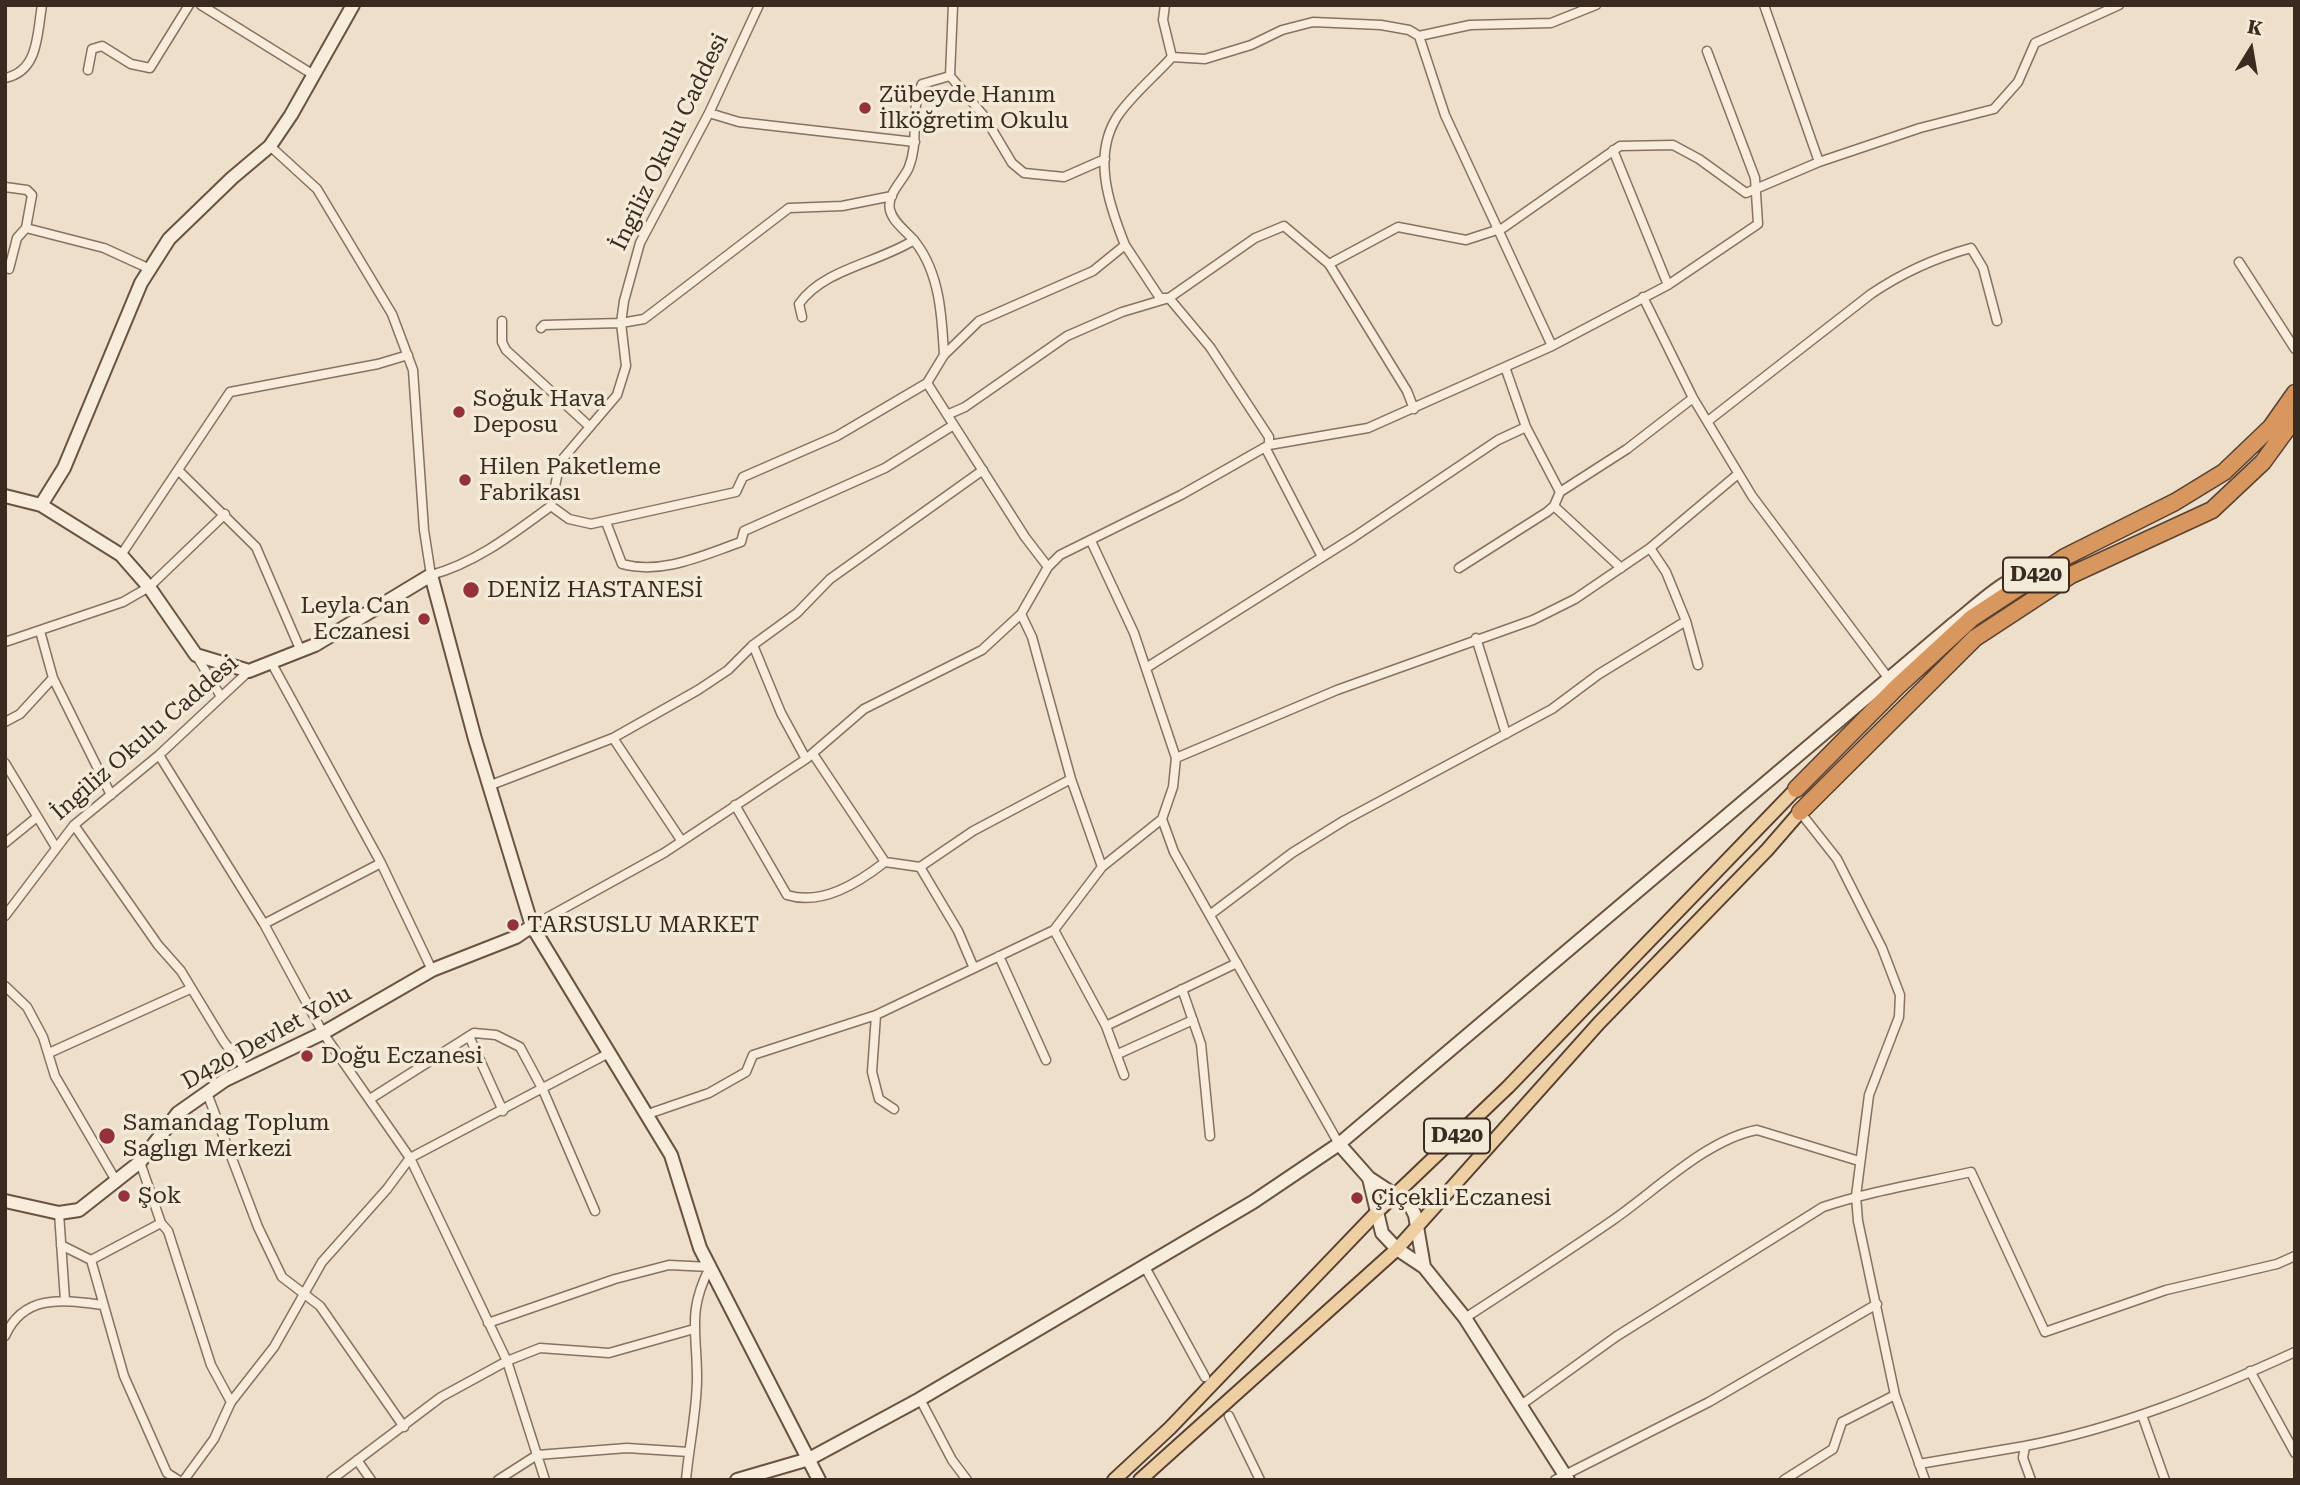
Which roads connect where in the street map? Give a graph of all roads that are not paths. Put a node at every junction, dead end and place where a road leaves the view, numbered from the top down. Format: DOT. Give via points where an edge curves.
graph roads {
  1 [pos="42,5"];
  2 [pos="188,5"];
  3 [pos="201,5"];
  4 [pos="353,5"];
  5 [pos="759,5"];
  6 [pos="953,5"];
  7 [pos="1166,5"];
  8 [pos="1596,5"];
  9 [pos="1764,5"];
  10 [pos="2119,5"];
  11 [pos="1419,36"];
  12 [pos="1707,51"];
  13 [pos="1172,57"];
  14 [pos="88,70"];
  15 [pos="312,75"];
  16 [pos="950,76"];
  17 [pos="5,78"];
  18 [pos="709,113"];
  19 [pos="915,142"];
  20 [pos="270,146"];
  21 [pos="1614,150"];
  22 [pos="1105,159"];
  23 [pos="1819,162"];
  24 [pos="5,187"];
  25 [pos="1756,189"];
  26 [pos="892,196"];
  27 [pos="26,228"];
  28 [pos="1496,230"];
  29 [pos="914,240"];
  30 [pos="1125,246"];
  31 [pos="2239,262"];
  32 [pos="1329,264"];
  33 [pos="9,269"];
  34 [pos="150,269"];
  35 [pos="1668,285"];
  36 [pos="1643,297"];
  37 [pos="1169,298"];
  38 [pos="802,317"];
  39 [pos="502,321"];
  40 [pos="1997,321"];
  41 [pos="621,324"];
  42 [pos="541,328"];
  43 [pos="1552,346"];
  44 [pos="2295,349"];
  45 [pos="408,355"];
  46 [pos="944,355"];
  47 [pos="1505,367"];
  48 [pos="928,383"];
  49 [pos="2295,393"];
  50 [pos="1693,398"];
  51 [pos="1414,409"];
  52 [pos="949,414"];
  53 [pos="2295,418"];
  54 [pos="1708,421"];
  55 [pos="589,426"];
  56 [pos="953,426"];
  57 [pos="1526,427"];
  58 [pos="1268,447"];
  59 [pos="984,470"];
  60 [pos="179,471"];
  61 [pos="1738,474"];
  62 [pos="1560,492"];
  63 [pos="5,496"];
  64 [pos="41,505"];
  65 [pos="551,506"];
  66 [pos="1554,506"];
  67 [pos="225,514"];
  68 [pos="606,522"];
  69 [pos="1091,541"];
  70 [pos="1650,548"];
  71 [pos="121,555"];
  72 [pos="1321,555"];
  73 [pos="1048,567"];
  74 [pos="1459,568"];
  75 [pos="1621,568"];
  76 [pos="2047,568"];
  77 [pos="431,575"];
  78 [pos="149,587"];
  79 [pos="1021,614"];
  80 [pos="1686,621"];
  81 [pos="40,631"];
  82 [pos="1476,638"];
  83 [pos="5,642"];
  84 [pos="752,645"];
  85 [pos="300,649"];
  86 [pos="196,655"];
  87 [pos="271,662"];
  88 [pos="1698,665"];
  89 [pos="1146,668"];
  90 [pos="249,671"];
  91 [pos="53,678"];
  92 [pos="1889,679"];
  93 [pos="220,695"];
  94 [pos="5,722"];
  95 [pos="1506,734"];
  96 [pos="613,738"];
  97 [pos="159,755"];
  98 [pos="809,756"];
  99 [pos="1176,758"];
  100 [pos="5,763"];
  101 [pos="8,775"];
  102 [pos="1071,779"];
  103 [pos="491,785"];
  104 [pos="1796,789"];
  105 [pos="111,795"];
  106 [pos="735,805"];
  107 [pos="1800,812"];
  108 [pos="37,817"];
  109 [pos="1162,818"];
  110 [pos="75,825"];
  111 [pos="681,840"];
  112 [pos="5,843"];
  113 [pos="55,846"];
  114 [pos="885,862"];
  115 [pos="381,863"];
  116 [pos="920,867"];
  117 [pos="1102,867"];
  118 [pos="1211,914"];
  119 [pos="5,916"];
  120 [pos="264,925"];
  121 [pos="532,926"];
  122 [pos="1054,930"];
  123 [pos="999,956"];
  124 [pos="1237,963"];
  125 [pos="973,966"];
  126 [pos="432,970"];
  127 [pos="5,986"];
  128 [pos="190,989"];
  129 [pos="1182,989"];
  130 [pos="876,1014"];
  131 [pos="1193,1020"];
  132 [pos="1106,1026"];
  133 [pos="323,1033"];
  134 [pos="469,1036"];
  135 [pos="49,1053"];
  136 [pos="609,1053"];
  137 [pos="1118,1054"];
  138 [pos="1046,1060"];
  139 [pos="247,1071"];
  140 [pos="1124,1075"];
  141 [pos="543,1090"];
  142 [pos="206,1093"];
  143 [pos="370,1099"];
  144 [pos="894,1109"];
  145 [pos="503,1111"];
  146 [pos="648,1114"];
  147 [pos="1210,1136"];
  148 [pos="1339,1144"];
  149 [pos="410,1158"];
  150 [pos="1860,1161"];
  151 [pos="140,1162"];
  152 [pos="1369,1178"];
  153 [pos="115,1179"];
  154 [pos="1396,1194"];
  155 [pos="1856,1196"];
  156 [pos="5,1201"];
  157 [pos="595,1211"];
  158 [pos="1378,1211"];
  159 [pos="59,1213"];
  160 [pos="161,1223"];
  161 [pos="1417,1227"];
  162 [pos="61,1245"];
  163 [pos="1396,1249"];
  164 [pos="2295,1256"];
  165 [pos="91,1260"];
  166 [pos="1144,1267"];
  167 [pos="1424,1267"];
  168 [pos="710,1268"];
  169 [pos="305,1293"];
  170 [pos="65,1300"];
  171 [pos="1877,1304"];
  172 [pos="103,1305"];
  173 [pos="1465,1318"];
  174 [pos="488,1323"];
  175 [pos="694,1329"];
  176 [pos="5,1336"];
  177 [pos="2295,1352"];
  178 [pos="507,1361"];
  179 [pos="2250,1371"];
  180 [pos="1205,1377"];
  181 [pos="1895,1395"];
  182 [pos="920,1399"];
  183 [pos="231,1402"];
  184 [pos="1521,1405"];
  185 [pos="2142,1415"];
  186 [pos="1229,1416"];
  187 [pos="404,1427"];
  188 [pos="2025,1446"];
  189 [pos="689,1451"];
  190 [pos="2295,1453"];
  191 [pos="537,1455"];
  192 [pos="808,1459"];
  193 [pos="357,1460"];
  194 [pos="1919,1464"];
  195 [pos="1562,1478"];
  196 [pos="178,1480"];
  197 [pos="184,1480"];
  198 [pos="331,1480"];
  199 [pos="371,1480"];
  200 [pos="498,1480"];
  201 [pos="545,1480"];
  202 [pos="686,1480"];
  203 [pos="737,1480"];
  204 [pos="818,1480"];
  205 [pos="967,1480"];
  206 [pos="1114,1480"];
  207 [pos="1140,1480"];
  208 [pos="1260,1480"];
  209 [pos="1784,1480"];
  210 [pos="1925,1480"];
  211 [pos="2031,1480"];
  212 [pos="2165,1480"];
  1 -- 17 [label="street" via="32,60 19,75"];
  2 -- 14 [label="street" via="150,68 131,64 102,46 92,49"];
  3 -- 15 [label="street"];
  4 -- 15 [label="street"];
  5 -- 18 [label="street, İngiliz Okulu Caddesi"];
  6 -- 16 [label="street"];
  7 -- 13 [label="street" via="1163,20"];
  8 -- 11 [label="street" via="1551,23 1470,25"];
  9 -- 23 [label="street"];
  10 -- 23 [label="street" via="2035,43 2018,82 1994,108"];
  11 -- 13 [label="street" via="1381,25 1313,22 1205,59"];
  11 -- 28 [label="street" via="1445,115"];
  12 -- 25 [label="street"];
  13 -- 22 [label="street" via="1119,115"];
  15 -- 20 [label="street"];
  16 -- 19 [label="street" via="922,84 913,107"];
  16 -- 22 [label="street" via="1024,173 1064,177"];
  18 -- 19 [label="street" via="739,122"];
  18 -- 41 [label="street, İngiliz Okulu Caddesi" via="640,243"];
  19 -- 26 [label="street" via="909,169"];
  20 -- 34 [label="street" via="169,239"];
  20 -- 45 [label="street" via="317,189 393,314"];
  21 -- 25 [label="street" via="1650,143 1674,145 1746,193"];
  21 -- 28 [label="street"];
  21 -- 35 [label="street"];
  22 -- 30 [label="street" via="1111,210"];
  23 -- 25 [label="street"];
  24 -- 27 [label="street" via="32,195"];
  25 -- 35 [label="street" via="1758,224"];
  26 -- 29 [label="street" via="889,208 894,218"];
  26 -- 41 [label="street" via="842,206 789,208 644,320"];
  27 -- 33 [label="street" via="18,238"];
  27 -- 34 [label="street" via="104,248"];
  28 -- 32 [label="street" via="1466,240 1398,227"];
  28 -- 43 [label="street"];
  29 -- 38 [label="street" via="810,288 799,304"];
  29 -- 46 [label="street" via="941,306"];
  30 -- 37 [label="street" via="1160,298"];
  30 -- 46 [label="street" via="1093,271 979,321"];
  31 -- 44 [label="street"];
  32 -- 37 [label="street" via="1284,226 1255,239"];
  32 -- 51 [label="street"];
  34 -- 64 [label="street" via="64,468"];
  35 -- 36 [label="street"];
  36 -- 43 [label="street"];
  36 -- 50 [label="street"];
  37 -- 52 [label="street" via="1079,330"];
  37 -- 58 [label="street" via="1210,347 1269,437"];
  39 -- 55 [label="street" via="506,350"];
  40 -- 54 [label="street" via="1983,268 1971,248 1931,261 1893,279 1839,316"];
  41 -- 42 [label="street"];
  41 -- 55 [label="street, İngiliz Okulu Caddesi" via="626,366 617,395"];
  43 -- 47 [label="street"];
  45 -- 60 [label="street" via="230,392"];
  45 -- 77 [label="street" via="413,369"];
  46 -- 48 [label="street"];
  47 -- 51 [label="street"];
  47 -- 57 [label="street"];
  48 -- 52 [label="street"];
  48 -- 68 [label="street" via="837,436 743,477 736,492"];
  49 -- 76 [label="highway, D420" via="2271,427 2224,472"];
  50 -- 54 [label="street"];
  50 -- 62 [label="street" via="1627,449"];
  51 -- 58 [label="street" via="1368,428"];
  52 -- 56 [label="street"];
  53 -- 107 [label="highway, D420" via="2263,462 2212,510 2071,575 1975,638"];
  54 -- 61 [label="street"];
  55 -- 65 [label="street, İngiliz Okulu Caddesi" via="560,462"];
  56 -- 59 [label="street"];
  56 -- 68 [label="street" via="885,468 744,531 741,542 680,563 643,570 622,564"];
  57 -- 62 [label="street"];
  57 -- 72 [label="street"];
  58 -- 69 [label="street"];
  58 -- 72 [label="street"];
  59 -- 73 [label="street"];
  59 -- 84 [label="street" via="830,579 797,612"];
  60 -- 67 [label="street"];
  60 -- 71 [label="street"];
  61 -- 70 [label="street"];
  61 -- 92 [label="street"];
  62 -- 66 [label="street"];
  63 -- 64 [label="street"];
  64 -- 71 [label="street"];
  65 -- 68 [label="street" via="569,519"];
  65 -- 77 [label="street, İngiliz Okulu Caddesi" via="481,555"];
  66 -- 74 [label="street"];
  66 -- 75 [label="street"];
  67 -- 78 [label="street"];
  67 -- 85 [label="street" via="257,547"];
  69 -- 73 [label="street" via="1060,555"];
  69 -- 89 [label="street"];
  70 -- 75 [label="street"];
  70 -- 80 [label="street" via="1666,572"];
  71 -- 78 [label="street"];
  72 -- 89 [label="street"];
  73 -- 79 [label="street"];
  75 -- 82 [label="street" via="1533,621"];
  76 -- 92 [label="street" via="2024,574 1996,590"];
  76 -- 104 [label="highway, D420" via="1947,640"];
  77 -- 85 [label="street, İngiliz Okulu Caddesi" via="315,645"];
  77 -- 103 [label="street"];
  78 -- 81 [label="street" via="123,603"];
  78 -- 86 [label="street"];
  79 -- 98 [label="street" via="982,650 864,709"];
  79 -- 102 [label="street" via="1032,638"];
  80 -- 88 [label="street"];
  80 -- 95 [label="street"];
  81 -- 83 [label="street"];
  81 -- 91 [label="street"];
  82 -- 95 [label="street"];
  82 -- 99 [label="street"];
  84 -- 96 [label="street" via="728,670"];
  84 -- 98 [label="street" via="781,713"];
  85 -- 87 [label="street, İngiliz Okulu Caddesi"];
  86 -- 90 [label="street"];
  86 -- 93 [label="street"];
  87 -- 90 [label="street, İngiliz Okulu Caddesi"];
  87 -- 115 [label="street"];
  89 -- 99 [label="street"];
  90 -- 93 [label="street, İngiliz Okulu Caddesi"];
  91 -- 94 [label="street" via="20,714"];
  91 -- 105 [label="street"];
  92 -- 148 [label="street"];
  93 -- 97 [label="street, İngiliz Okulu Caddesi"];
  95 -- 118 [label="street" via="1345,820"];
  96 -- 103 [label="street"];
  96 -- 111 [label="street"];
  97 -- 105 [label="street, İngiliz Okulu Caddesi"];
  97 -- 120 [label="street"];
  98 -- 106 [label="street"];
  98 -- 114 [label="street"];
  99 -- 109 [label="street" via="1173,787"];
  100 -- 101 [label="street"];
  101 -- 108 [label="street"];
  102 -- 116 [label="street" via="973,831"];
  102 -- 117 [label="street"];
  103 -- 121 [label="street"];
  104 -- 154 [label="main road, D420" via="1508,1087"];
  105 -- 110 [label="street, İngiliz Okulu Caddesi"];
  106 -- 111 [label="street"];
  106 -- 114 [label="street" via="787,895 816,898 840,890"];
  107 -- 150 [label="street" via="1837,859 1900,995 1899,1017 1869,1095"];
  107 -- 161 [label="main road" via="1599,1023"];
  108 -- 112 [label="street"];
  108 -- 113 [label="street"];
  109 -- 117 [label="street"];
  109 -- 118 [label="street" via="1174,852"];
  110 -- 113 [label="street, İngiliz Okulu Caddesi"];
  110 -- 128 [label="street"];
  111 -- 121 [label="street" via="643,866"];
  113 -- 119 [label="street, İngiliz Okulu Caddesi"];
  114 -- 116 [label="street"];
  115 -- 120 [label="street"];
  115 -- 126 [label="street"];
  116 -- 125 [label="street"];
  117 -- 122 [label="street"];
  118 -- 124 [label="street"];
  120 -- 133 [label="street"];
  121 -- 126 [label="street, D420 Devlet Yolu" via="516,937"];
  121 -- 136 [label="street"];
  122 -- 123 [label="street"];
  122 -- 132 [label="street"];
  123 -- 125 [label="street"];
  123 -- 138 [label="street"];
  124 -- 129 [label="street"];
  124 -- 148 [label="street"];
  125 -- 130 [label="street"];
  126 -- 133 [label="street, D420 Devlet Yolu"];
  127 -- 135 [label="street" via="27,1007"];
  128 -- 135 [label="street"];
  128 -- 139 [label="street"];
  129 -- 131 [label="street"];
  129 -- 132 [label="street"];
  130 -- 144 [label="street" via="872,1072 878,1099"];
  130 -- 146 [label="street" via="753,1055 746,1072 709,1093"];
  131 -- 137 [label="street"];
  131 -- 147 [label="street" via="1205,1063"];
  132 -- 137 [label="street"];
  133 -- 139 [label="street, D420 Devlet Yolu"];
  133 -- 143 [label="street"];
  134 -- 141 [label="street" via="496,1035 520,1047"];
  134 -- 143 [label="street"];
  134 -- 145 [label="street"];
  135 -- 153 [label="street" via="55,1076"];
  136 -- 141 [label="street"];
  136 -- 146 [label="street"];
  137 -- 140 [label="street"];
  139 -- 142 [label="street, D420 Devlet Yolu"];
  141 -- 145 [label="street"];
  141 -- 157 [label="street"];
  142 -- 151 [label="street, D420 Devlet Yolu" via="178,1113"];
  142 -- 169 [label="street" via="282,1277"];
  143 -- 149 [label="street"];
  145 -- 149 [label="street"];
  146 -- 168 [label="street" via="671,1155"];
  148 -- 152 [label="street"];
  148 -- 166 [label="street"];
  149 -- 169 [label="street" via="322,1262"];
  149 -- 174 [label="street"];
  150 -- 155 [label="street"];
  150 -- 173 [label="street" via="1757,1130 1740,1133"];
  151 -- 153 [label="street, D420 Devlet Yolu"];
  151 -- 160 [label="street"];
  152 -- 154 [label="street"];
  152 -- 158 [label="street"];
  153 -- 159 [label="street, D420 Devlet Yolu" via="79,1210"];
  154 -- 158 [label="main road, D420"];
  154 -- 161 [label="street" via="1410,1205"];
  155 -- 164 [label="street" via="1971,1172 2045,1332 2166,1290"];
  155 -- 171 [label="street"];
  155 -- 184 [label="street" via="1823,1207 1616,1336"];
  156 -- 159 [label="street"];
  158 -- 163 [label="street" via="1382,1233"];
  158 -- 206 [label="main road, D420" via="1170,1429"];
  159 -- 162 [label="street"];
  160 -- 165 [label="street"];
  160 -- 183 [label="street" via="169,1231 211,1365"];
  161 -- 163 [label="main road"];
  161 -- 167 [label="street"];
  162 -- 165 [label="street"];
  162 -- 170 [label="street"];
  163 -- 167 [label="street"];
  163 -- 207 [label="main road"];
  165 -- 172 [label="street"];
  166 -- 180 [label="street"];
  166 -- 182 [label="street"];
  167 -- 173 [label="street"];
  168 -- 174 [label="street" via="668,1265"];
  168 -- 175 [label="street" via="698,1290"];
  168 -- 192 [label="street"];
  169 -- 183 [label="street" via="274,1347"];
  169 -- 187 [label="street" via="327,1315"];
  170 -- 172 [label="street"];
  170 -- 176 [label="street" via="42,1302 14,1317"];
  171 -- 181 [label="street"];
  171 -- 195 [label="street" via="1709,1402"];
  172 -- 196 [label="street" via="124,1376 167,1473"];
  173 -- 184 [label="street"];
  174 -- 178 [label="street"];
  175 -- 178 [label="street" via="609,1353 540,1348"];
  175 -- 189 [label="street" via="697,1379"];
  177 -- 179 [label="street"];
  178 -- 187 [label="street" via="441,1397"];
  178 -- 191 [label="street"];
  179 -- 185 [label="street"];
  179 -- 190 [label="street"];
  181 -- 194 [label="street"];
  181 -- 209 [label="street" via="1842,1422 1833,1449"];
  182 -- 192 [label="street"];
  182 -- 205 [label="street"];
  183 -- 197 [label="street" via="214,1439"];
  184 -- 195 [label="street"];
  185 -- 188 [label="street" via="2096,1431"];
  185 -- 212 [label="street"];
  186 -- 208 [label="street"];
  187 -- 193 [label="street"];
  188 -- 194 [label="street"];
  188 -- 211 [label="street" via="2023,1458"];
  189 -- 191 [label="street" via="627,1448"];
  189 -- 202 [label="street"];
  191 -- 200 [label="street"];
  191 -- 201 [label="street"];
  192 -- 203 [label="street"];
  192 -- 204 [label="street"];
  193 -- 198 [label="street"];
  193 -- 199 [label="street"];
  194 -- 210 [label="street"];
}
